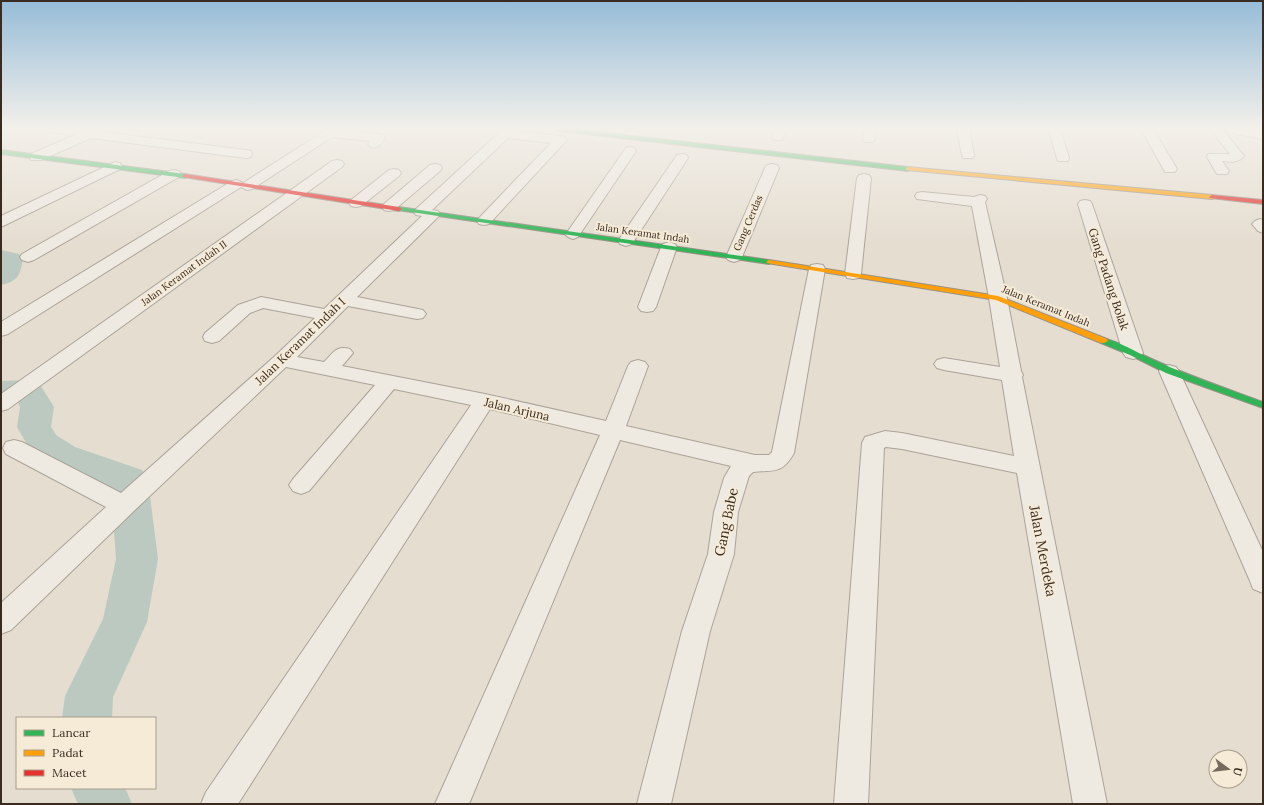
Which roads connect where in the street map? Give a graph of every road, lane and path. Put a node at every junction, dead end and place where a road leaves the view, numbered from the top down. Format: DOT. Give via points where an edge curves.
graph roads {
  1 [pos="114,167"];
  2 [pos="119,167"];
  3 [pos="273,167"];
  4 [pos="333,167"];
  5 [pos="473,167"];
  6 [pos="533,167"];
  7 [pos="619,167"];
  8 [pos="676,167"];
  9 [pos="887,167"];
  10 [pos="957,167"];
  11 [pos="1219,167"];
  12 [pos="436,168"];
  13 [pos="772,168"];
  14 [pos="1222,171"];
  15 [pos="394,173"];
  16 [pos="174,174"];
  17 [pos="864,178"];
  18 [pos="242,185"];
  19 [pos="1263,193"];
  20 [pos="295,194"];
  21 [pos="922,196"];
  22 [pos="1263,202"];
  23 [pos="356,203"];
  24 [pos="1085,204"];
  25 [pos="389,207"];
  26 [pos="427,213"];
  27 [pos="484,221"];
  28 [pos="1,222"];
  29 [pos="573,234"];
  30 [pos="626,241"];
  31 [pos="669,247"];
  32 [pos="28,257"];
  33 [pos="734,257"];
  34 [pos="817,269"];
  35 [pos="853,274"];
  36 [pos="998,298"];
  37 [pos="343,300"];
  38 [pos="647,306"];
  39 [pos="417,314"];
  40 [pos="327,315"];
  41 [pos="1,330"];
  42 [pos="212,337"];
  43 [pos="343,353"];
  44 [pos="1133,354"];
  45 [pos="282,360"];
  46 [pos="944,364"];
  47 [pos="638,366"];
  48 [pos="328,370"];
  49 [pos="1169,371"];
  50 [pos="1013,375"];
  51 [pos="389,382"];
  52 [pos="6,400"];
  53 [pos="485,401"];
  54 [pos="1263,405"];
  55 [pos="613,431"];
  56 [pos="14,448"];
  57 [pos="751,462"];
  58 [pos="1027,467"];
  59 [pos="301,484"];
  60 [pos="126,503"];
  61 [pos="1263,581"];
  62 [pos="1,621"];
  63 [pos="218,804"];
  64 [pos="452,804"];
  65 [pos="654,804"];
  66 [pos="851,804"];
  67 [pos="1090,804"];
  1 -- 28 [label="street"];
  2 -- 16 [label="main road, Jalan Keramat Indah"];
  3 -- 18 [label="street"];
  4 -- 20 [label="street, Jalan Keramat Indah II"];
  5 -- 26 [label="street, Jalan Keramat Indah I"];
  6 -- 27 [label="street"];
  7 -- 29 [label="street"];
  8 -- 30 [label="street"];
  9 -- 22 [label="main road"];
  10 -- 19 [label="main road"];
  11 -- 14 [label="street"];
  12 -- 25 [label="street"];
  13 -- 33 [label="street, Gang Cerdas"];
  15 -- 23 [label="street"];
  16 -- 18 [label="main road, Jalan Keramat Indah"];
  16 -- 32 [label="street"];
  17 -- 35 [label="street"];
  18 -- 20 [label="main road, Jalan Keramat Indah"];
  18 -- 41 [label="street"];
  20 -- 23 [label="main road, Jalan Keramat Indah"];
  20 -- 52 [label="street, Jalan Keramat Indah II"];
  21 -- 36 [label="street, Jalan Merdeka" via="979,201"];
  23 -- 25 [label="main road, Jalan Keramat Indah"];
  24 -- 44 [label="street, Gang Padang Bolak"];
  25 -- 26 [label="main road, Jalan Keramat Indah"];
  26 -- 27 [label="main road, Jalan Keramat Indah"];
  26 -- 37 [label="street, Jalan Keramat Indah I"];
  27 -- 29 [label="main road, Jalan Keramat Indah"];
  29 -- 30 [label="main road, Jalan Keramat Indah"];
  30 -- 31 [label="main road, Jalan Keramat Indah"];
  31 -- 33 [label="main road, Jalan Keramat Indah"];
  31 -- 38 [label="street"];
  33 -- 34 [label="main road, Jalan Keramat Indah"];
  34 -- 35 [label="main road, Jalan Keramat Indah"];
  34 -- 57 [label="street" via="783,453 775,462"];
  35 -- 36 [label="main road, Jalan Keramat Indah"];
  36 -- 44 [label="main road, Jalan Keramat Indah"];
  36 -- 50 [label="street, Jalan Merdeka"];
  37 -- 39 [label="street"];
  37 -- 40 [label="street, Jalan Keramat Indah I"];
  40 -- 42 [label="street" via="261,302 244,309"];
  40 -- 45 [label="street, Jalan Keramat Indah I"];
  43 -- 48 [label="street"];
  44 -- 49 [label="main road, Jalan Keramat Indah"];
  45 -- 48 [label="street, Jalan Arjuna"];
  45 -- 60 [label="street, Jalan Keramat Indah I"];
  46 -- 50 [label="street"];
  47 -- 55 [label="street"];
  48 -- 51 [label="street, Jalan Arjuna"];
  49 -- 54 [label="main road, Jalan Keramat Indah"];
  49 -- 61 [label="street"];
  50 -- 58 [label="street, Jalan Merdeka"];
  51 -- 53 [label="street, Jalan Arjuna"];
  51 -- 59 [label="street"];
  53 -- 55 [label="street, Jalan Arjuna"];
  53 -- 63 [label="street"];
  55 -- 57 [label="street, Jalan Arjuna"];
  55 -- 64 [label="street"];
  56 -- 60 [label="street"];
  57 -- 65 [label="street, Gang Babe" via="740,470 729,500 721,554 696,631"];
  58 -- 66 [label="street" via="902,441 885,439 873,443"];
  58 -- 67 [label="street, Jalan Merdeka"];
  60 -- 62 [label="street, Jalan Keramat Indah I"];
}
